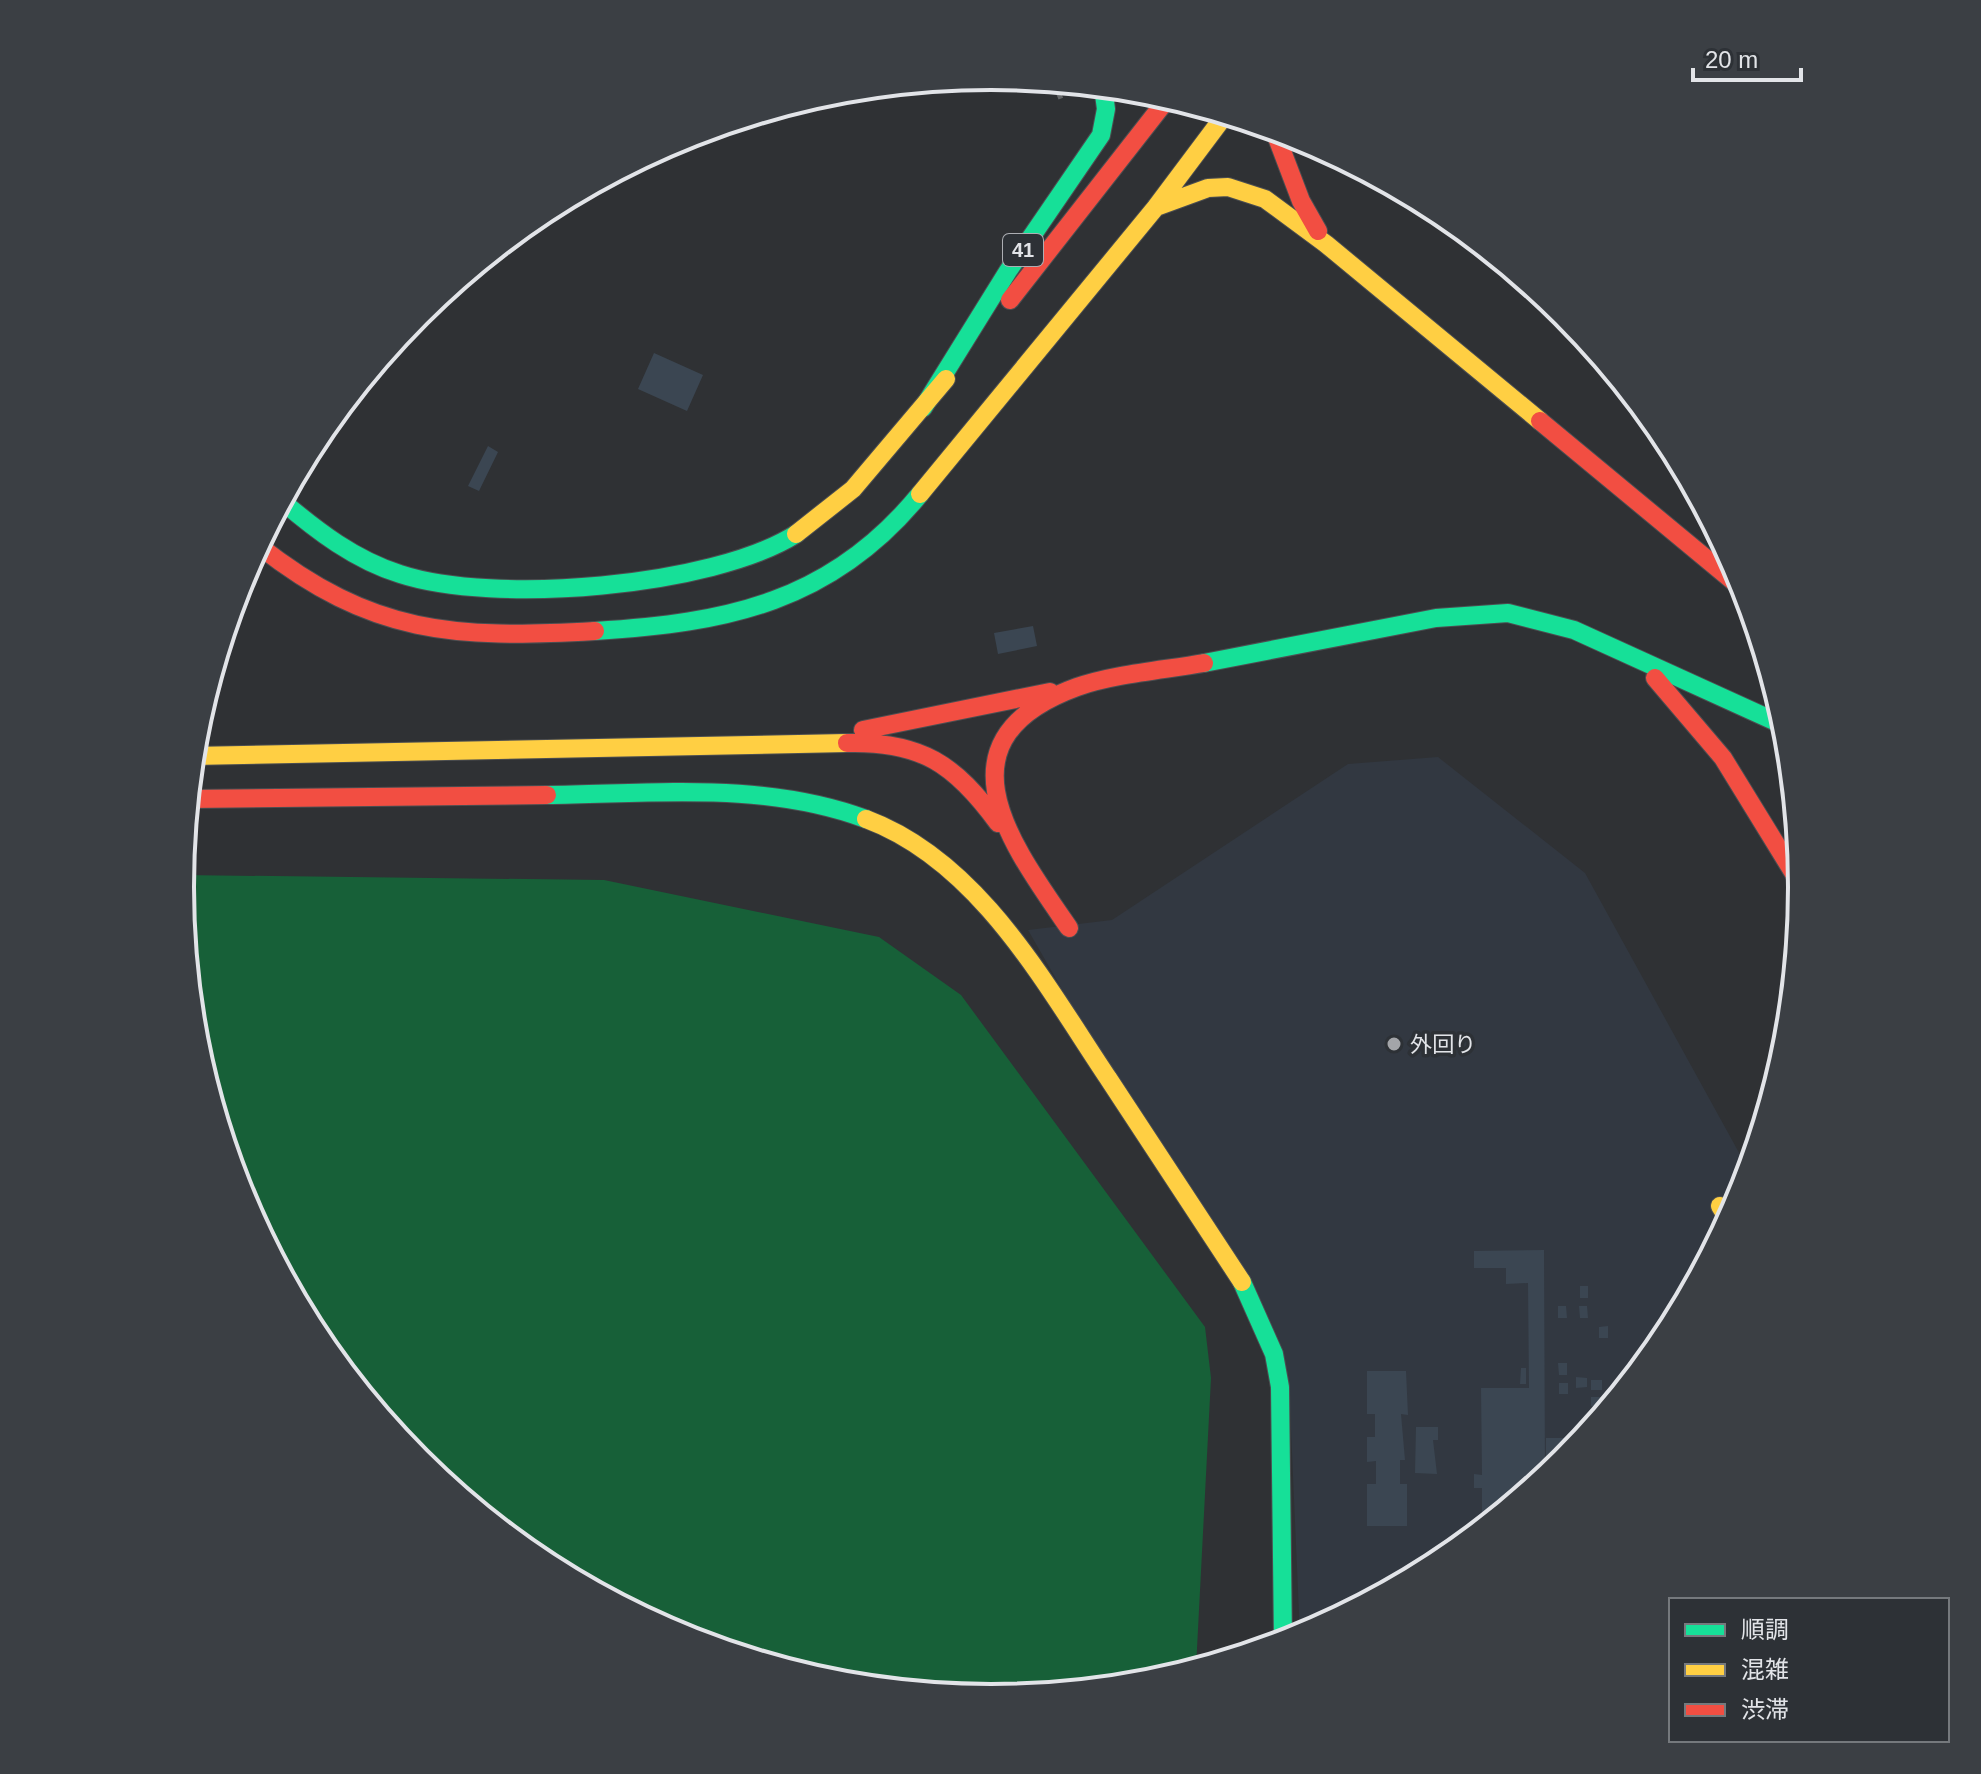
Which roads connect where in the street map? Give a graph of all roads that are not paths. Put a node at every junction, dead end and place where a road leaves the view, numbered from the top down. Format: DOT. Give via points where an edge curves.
graph roads {
  1 [pos="1105,99"];
  2 [pos="1160,108"];
  3 [pos="1219,123"];
  4 [pos="1280,145"];
  5 [pos="1156,207"];
  6 [pos="1326,244"];
  7 [pos="923,408"];
  8 [pos="290,507"];
  9 [pos="268,552"];
  10 [pos="1723,572"];
  11 [pos="1623,651"];
  12 [pos="1077,687"];
  13 [pos="1769,719"];
  14 [pos="797,743"];
  15 [pos="205,756"];
  16 [pos="198,799"];
  17 [pos="1010,841"];
  18 [pos="1787,862"];
  19 [pos="1069,928"];
  20 [pos="1283,1628"];
  1 -- 7 [label="main road, 41" via="1101,135 1089,156 1008,271"];
  2 -- 7 [label="main road"];
  3 -- 5 [label="main road"];
  4 -- 6 [label="main road" via="1301,201"];
  5 -- 6 [label="main road" via="1183,192 1234,186 1262,196"];
  5 -- 9 [label="main road" via="904,514 838,568 789,596 674,626 481,637 404,623 350,605"];
  6 -- 10 [label="main road"];
  7 -- 8 [label="main road" via="860,483 823,516 742,561 673,577 514,589 439,585 367,562"];
  11 -- 12 [label="main road" via="1539,619 1475,613"];
  11 -- 13 [label="main road"];
  11 -- 18 [label="main road" via="1690,715"];
  12 -- 14 [label="main road"];
  12 -- 17 [label="main road" via="1028,711 998,750 993,785"];
  14 -- 15 [label="main road"];
  14 -- 17 [label="main road" via="884,742 937,758 977,793"];
  16 -- 20 [label="main road" via="749,793 826,805 859,816 950,871 977,895 1032,963 1262,1319 1274,1354 1283,1423"];
  17 -- 19 [label="main road"];
}
